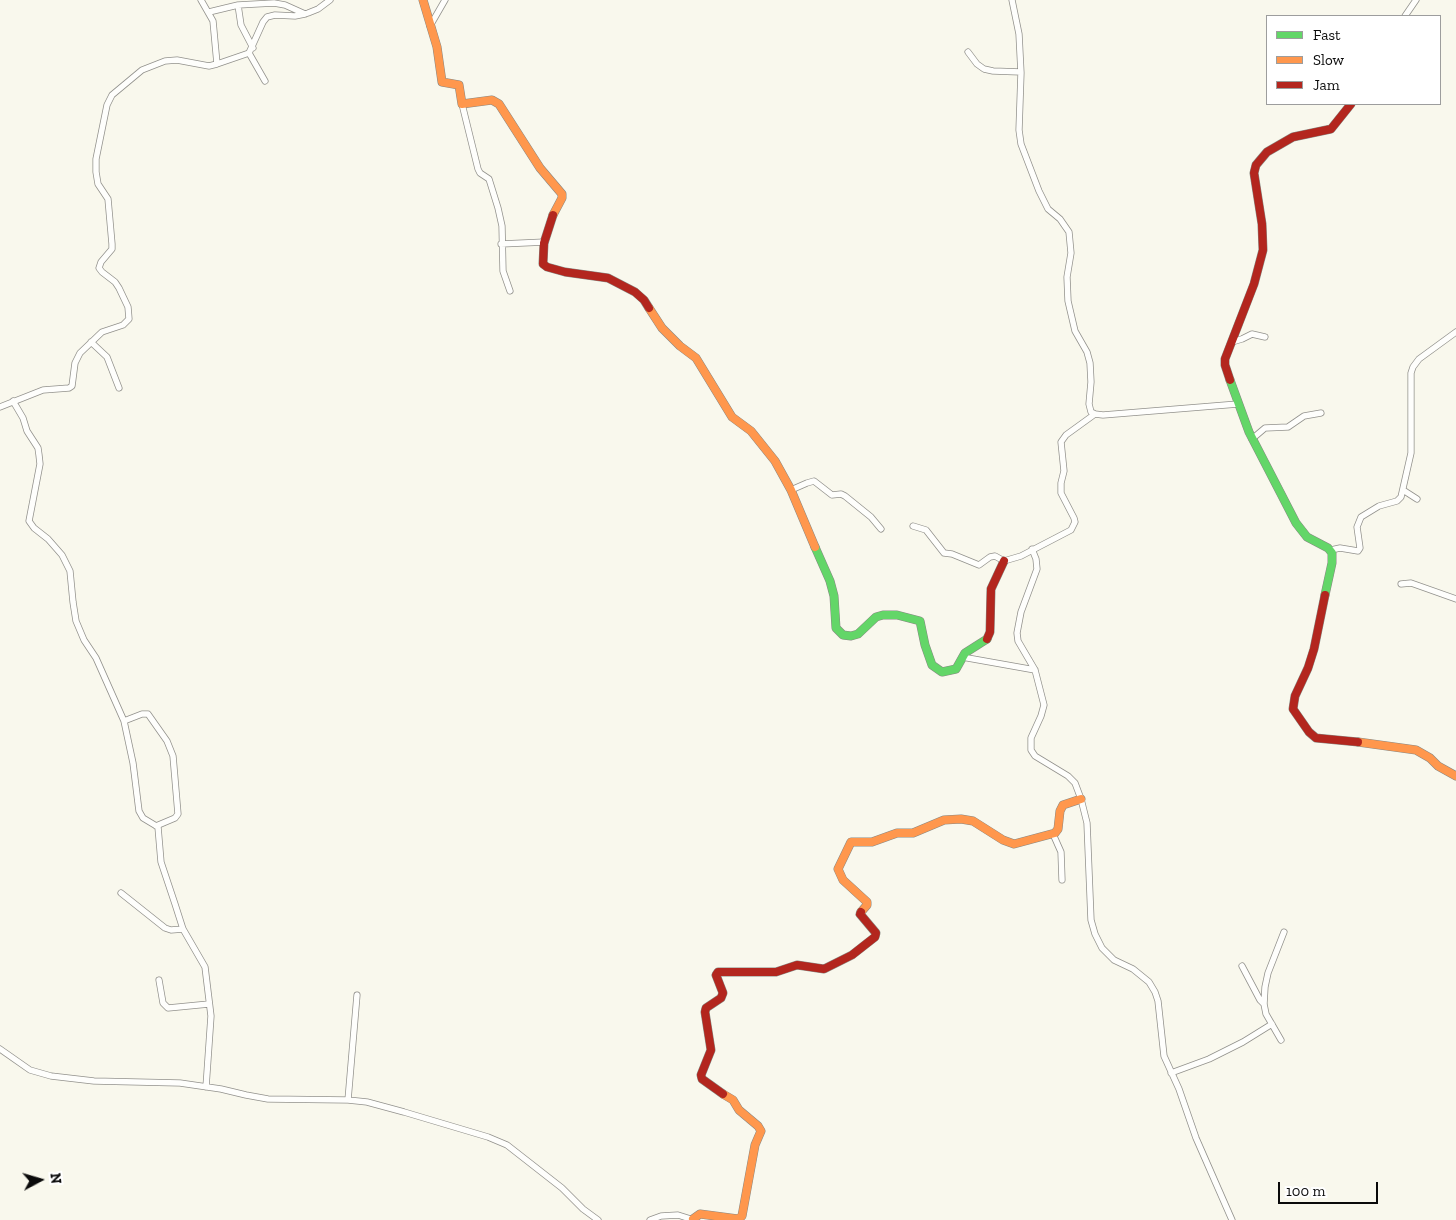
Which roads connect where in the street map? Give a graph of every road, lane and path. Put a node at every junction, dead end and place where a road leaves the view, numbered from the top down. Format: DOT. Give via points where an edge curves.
graph roads {
  1 [pos="201,0"];
  2 [pos="330,0"];
  3 [pos="422,0"];
  4 [pos="445,0"];
  5 [pos="1012,0"];
  6 [pos="1416,0"];
  7 [pos="238,5"];
  8 [pos="209,12"];
  9 [pos="304,14"];
  10 [pos="1406,15"];
  11 [pos="430,26"];
  12 [pos="251,50"];
  13 [pos="968,52"];
  14 [pos="217,64"];
  15 [pos="1021,72"];
  16 [pos="265,81"];
  17 [pos="462,104"];
  18 [pos="1349,105"];
  19 [pos="545,242"];
  20 [pos="501,244"];
  21 [pos="510,291"];
  22 [pos="1456,332"];
  23 [pos="1265,337"];
  24 [pos="91,342"];
  25 [pos="1232,342"];
  26 [pos="119,388"];
  27 [pos="13,401"];
  28 [pos="1238,404"];
  29 [pos="0,407"];
  30 [pos="1321,413"];
  31 [pos="1094,414"];
  32 [pos="1252,439"];
  33 [pos="791,490"];
  34 [pos="1403,490"];
  35 [pos="1417,499"];
  36 [pos="913,526"];
  37 [pos="881,529"];
  38 [pos="1032,549"];
  39 [pos="1331,550"];
  40 [pos="1004,561"];
  41 [pos="1401,584"];
  42 [pos="1456,599"];
  43 [pos="962,657"];
  44 [pos="1035,670"];
  45 [pos="124,722"];
  46 [pos="1456,776"];
  47 [pos="1081,799"];
  48 [pos="156,826"];
  49 [pos="1053,834"];
  50 [pos="1062,880"];
  51 [pos="122,893"];
  52 [pos="184,929"];
  53 [pos="1284,932"];
  54 [pos="1242,966"];
  55 [pos="159,980"];
  56 [pos="358,995"];
  57 [pos="209,1004"];
  58 [pos="1264,1004"];
  59 [pos="1272,1024"];
  60 [pos="1280,1040"];
  61 [pos="0,1049"];
  62 [pos="1171,1073"];
  63 [pos="206,1086"];
  64 [pos="348,1100"];
  65 [pos="598,1220"];
  66 [pos="650,1220"];
  67 [pos="694,1220"];
  68 [pos="1232,1220"];
  1 -- 8 [label="street"];
  2 -- 9 [label="street" via="313,12"];
  3 -- 11 [label="street"];
  4 -- 11 [label="street"];
  5 -- 15 [label="street" via="1019,34"];
  6 -- 10 [label="street"];
  7 -- 8 [label="street"];
  7 -- 9 [label="street" via="274,3"];
  7 -- 12 [label="street" via="241,25"];
  8 -- 14 [label="street" via="215,29"];
  9 -- 12 [label="street" via="268,17"];
  11 -- 17 [label="street" via="442,82 459,85"];
  12 -- 14 [label="street"];
  12 -- 16 [label="street"];
  13 -- 15 [label="street" via="984,69"];
  14 -- 24 [label="street" via="165,61 134,76 112,95 107,105 96,172 98,184 108,199 112,244 99,268 117,284 130,316 127,322 102,332"];
  15 -- 31 [label="street" via="1021,144 1048,209 1069,232 1068,301 1074,331 1090,363 1089,404"];
  17 -- 19 [label="street" via="492,100 499,104 540,168 562,194"];
  17 -- 20 [label="street" via="478,171 489,179 498,208"];
  18 -- 25 [label="street" via="1331,129 1293,138 1267,152 1256,164 1254,173 1263,250"];
  19 -- 20 [label="street"];
  19 -- 33 [label="street" via="542,260 547,267 608,278 644,300 662,328 696,358 732,417 751,431 775,461"];
  20 -- 21 [label="street" via="503,271"];
  22 -- 34 [label="street" via="1413,367 1411,453"];
  23 -- 25 [label="street" via="1252,334"];
  24 -- 26 [label="street" via="109,360"];
  24 -- 27 [label="street" via="75,363 72,386 46,389"];
  25 -- 28 [label="street" via="1225,365"];
  27 -- 29 [label="street"];
  27 -- 45 [label="street" via="40,455 29,522 62,555 70,571 76,621"];
  28 -- 31 [label="street"];
  28 -- 32 [label="street"];
  30 -- 32 [label="street" via="1304,416 1288,427 1265,428"];
  31 -- 38 [label="street" via="1061,442 1064,471 1061,494 1074,518 1073,526 1071,530"];
  32 -- 39 [label="street" via="1304,534"];
  33 -- 37 [label="street" via="814,482 832,495 845,496"];
  33 -- 43 [label="street" via="830,582 838,631 851,636 876,618 897,615 920,621 932,665 942,672 956,668"];
  34 -- 35 [label="street"];
  34 -- 39 [label="street" via="1399,500 1379,506 1361,517 1357,527 1358,551"];
  36 -- 40 [label="street" via="926,530 944,553 979,565 995,556"];
  38 -- 40 [label="street"];
  38 -- 44 [label="street" via="1037,570 1021,612 1017,633 1018,641"];
  39 -- 46 [label="street" via="1332,563 1314,649 1294,696 1293,709 1316,738 1416,750"];
  40 -- 43 [label="street" via="991,589 990,632 986,639"];
  41 -- 42 [label="street" via="1412,583"];
  43 -- 44 [label="street"];
  44 -- 47 [label="street" via="1044,705 1031,738 1032,750 1035,756 1076,783"];
  45 -- 48 [label="street" via="139,811 143,818"];
  45 -- 48 [label="street" via="148,714 167,741 173,756 178,814"];
  47 -- 49 [label="street" via="1063,805 1058,829"];
  47 -- 62 [label="street" via="1087,823 1091,920 1095,934 1102,948 1114,960 1133,969 1149,982 1155,992 1162,1047"];
  48 -- 52 [label="street" via="161,862"];
  49 -- 50 [label="street" via="1061,850"];
  49 -- 67 [label="street" via="1014,844 973,821 950,819 913,833 897,833 872,842 851,842 838,869 843,880 867,902 860,914 876,933 875,938 852,955 824,969 798,965 776,972 718,972 716,975 722,993 721,998 704,1012 711,1050 700,1075 733,1100 761,1132 755,1145 742,1216 700,1214"];
  51 -- 52 [label="street" via="165,928"];
  52 -- 57 [label="street" via="205,967"];
  53 -- 58 [label="street" via="1268,973"];
  54 -- 58 [label="street"];
  55 -- 57 [label="street" via="163,1003 168,1008"];
  56 -- 64 [label="street"];
  57 -- 63 [label="street"];
  58 -- 59 [label="street"];
  59 -- 60 [label="street"];
  59 -- 62 [label="street" via="1209,1059"];
  61 -- 63 [label="street" via="30,1070 51,1076"];
  62 -- 68 [label="street"];
  63 -- 64 [label="street" via="268,1098"];
  64 -- 65 [label="street" via="404,1112 507,1145"];
  66 -- 67 [label="street" via="678,1215"];
}
